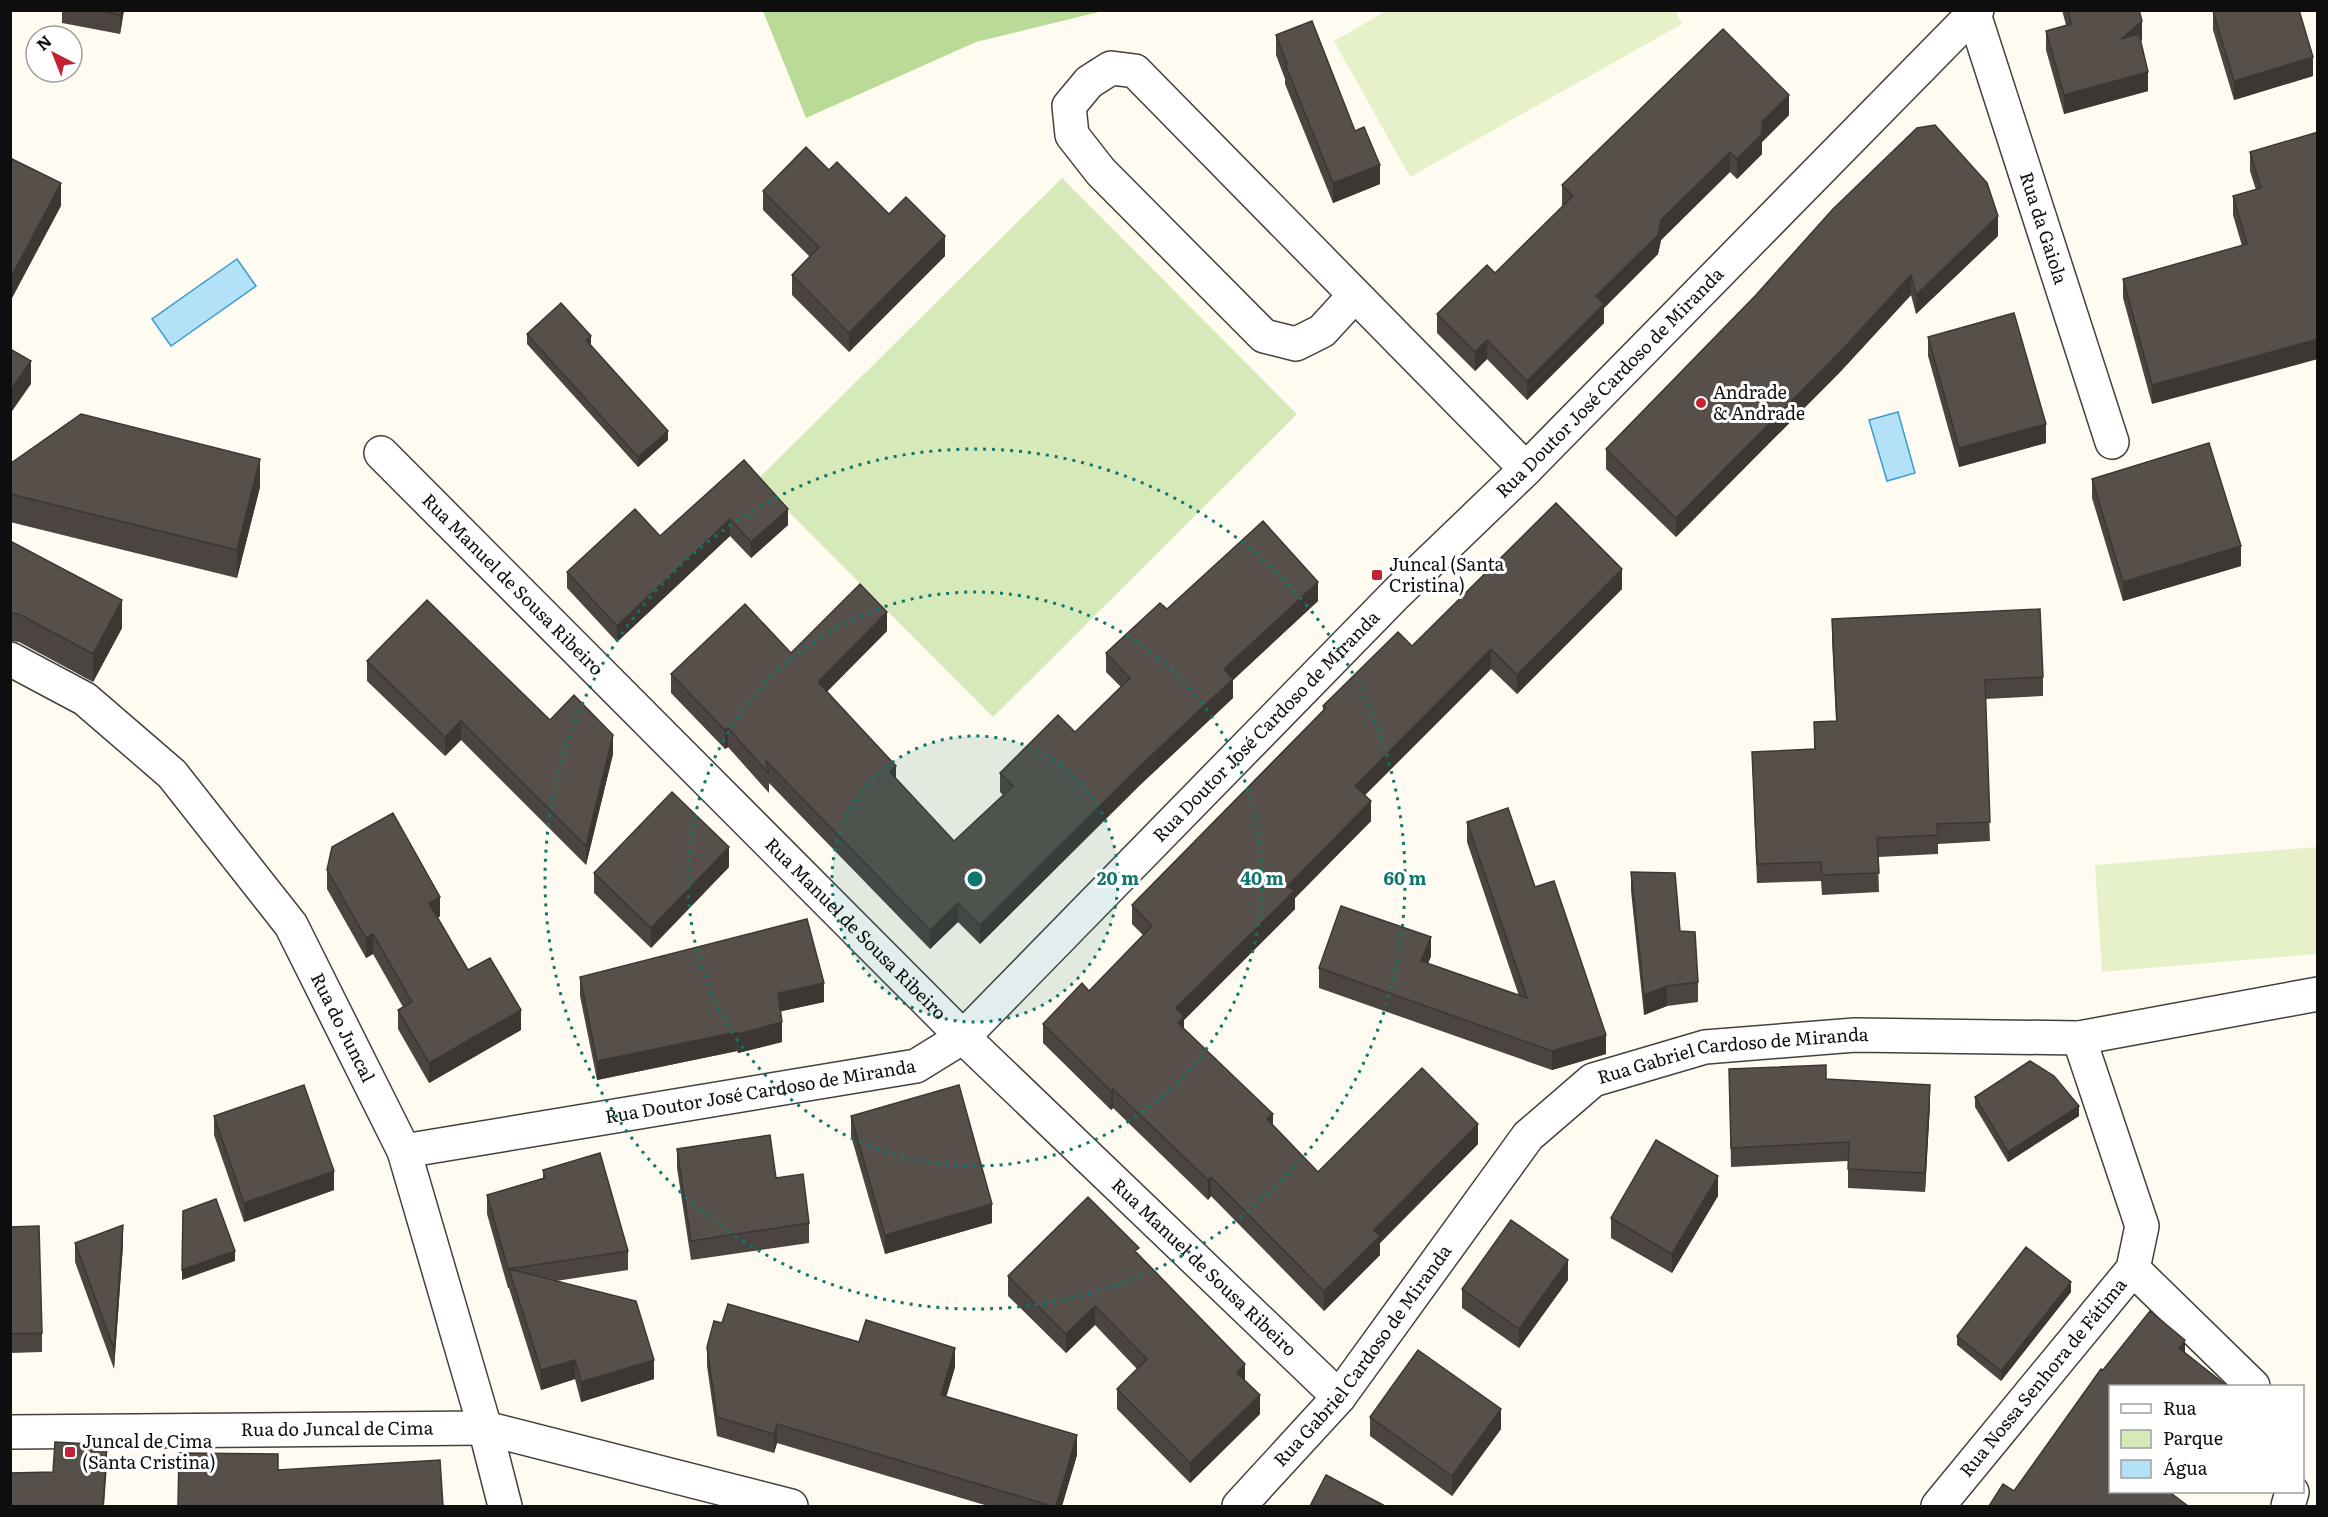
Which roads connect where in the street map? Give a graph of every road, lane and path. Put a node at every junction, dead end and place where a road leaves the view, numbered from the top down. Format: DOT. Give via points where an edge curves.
graph roads {
  1 [pos="1975,12"];
  2 [pos="1355,295"];
  3 [pos="2112,442"];
  4 [pos="381,453"];
  5 [pos="1526,469"];
  6 [pos="10,659"];
  7 [pos="2318,994"];
  8 [pos="963,1037"];
  9 [pos="2079,1038"];
  10 [pos="404,1150"];
  11 [pos="2133,1269"];
  12 [pos="2252,1385"];
  13 [pos="1340,1397"];
  14 [pos="485,1428"];
  15 [pos="10,1432"];
  16 [pos="505,1506"];
  17 [pos="791,1506"];
  18 [pos="1239,1506"];
  19 [pos="1938,1506"];
  1 -- 3 [label="street, Rua da Gaiola"];
  1 -- 5 [label="street, Rua Doutor José Cardoso de Miranda"];
  2 -- 2 [label="street" via="1134,70 1111,68 1089,82 1069,106 1072,135 1101,172 1264,336 1296,344 1322,331"];
  2 -- 5 [label="street"];
  4 -- 8 [label="street, Rua Manuel de Sousa Ribeiro"];
  5 -- 8 [label="street, Rua Doutor José Cardoso de Miranda" via="1397,593"];
  6 -- 10 [label="street, Rua do Juncal" via="85,699 172,774 291,925"];
  7 -- 9 [label="street, Rua Gabriel Cardoso de Miranda"];
  8 -- 10 [label="street, Rua Doutor José Cardoso de Miranda" via="916,1066"];
  8 -- 13 [label="street, Rua Manuel de Sousa Ribeiro"];
  9 -- 11 [label="street, Rua Nossa Senhora de Fátima" via="2142,1226"];
  9 -- 13 [label="street, Rua Gabriel Cardoso de Miranda" via="1855,1035 1705,1047 1593,1080 1528,1136"];
  10 -- 14 [label="street, Rua do Juncal"];
  11 -- 12 [label="street"];
  11 -- 19 [label="street, Rua Nossa Senhora de Fátima"];
  13 -- 18 [label="street, Rua Gabriel Cardoso de Miranda"];
  14 -- 15 [label="street, Rua do Juncal de Cima"];
  14 -- 16 [label="street, Rua do Juncal"];
  14 -- 17 [label="street"];
}
